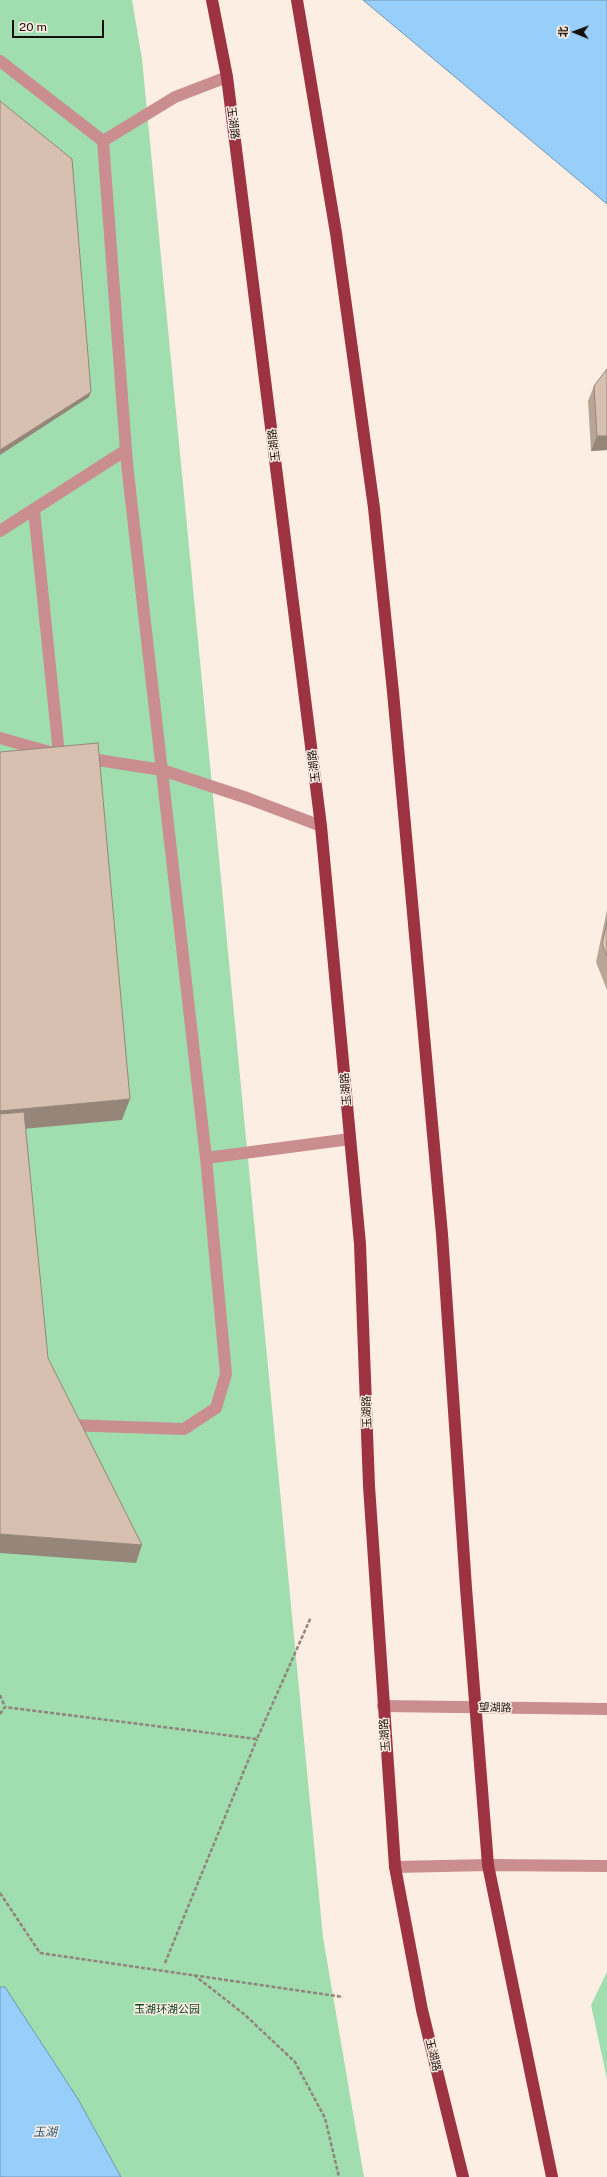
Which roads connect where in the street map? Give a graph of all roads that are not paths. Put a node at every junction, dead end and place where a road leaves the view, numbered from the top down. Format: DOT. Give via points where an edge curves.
graph roads {
  1 [pos="212,0"];
  2 [pos="297,0"];
  3 [pos="0,61"];
  4 [pos="227,77"];
  5 [pos="103,140"];
  6 [pos="126,450"];
  7 [pos="34,510"];
  8 [pos="0,531"];
  9 [pos="0,738"];
  10 [pos="59,754"];
  11 [pos="162,770"];
  12 [pos="321,826"];
  13 [pos="350,1139"];
  14 [pos="206,1158"];
  15 [pos="56,1424"];
  16 [pos="383,1706"];
  17 [pos="476,1707"];
  18 [pos="607,1709"];
  19 [pos="488,1865"];
  20 [pos="607,1866"];
  21 [pos="395,1867"];
  22 [pos="463,2177"];
  23 [pos="552,2177"];
  1 -- 4 [label="main road, 玉湖路"];
  2 -- 17 [label="main road" via="336,233 374,508 394,692 439,1204"];
  3 -- 5 [label="street"];
  4 -- 5 [label="street" via="175,97"];
  4 -- 12 [label="main road, 玉湖路"];
  5 -- 6 [label="street"];
  6 -- 7 [label="street"];
  6 -- 11 [label="street"];
  7 -- 8 [label="street"];
  7 -- 10 [label="street"];
  9 -- 10 [label="street"];
  10 -- 11 [label="street"];
  11 -- 12 [label="street" via="248,798"];
  11 -- 14 [label="street"];
  12 -- 13 [label="main road, 玉湖路"];
  13 -- 14 [label="street"];
  13 -- 16 [label="main road, 玉湖路" via="360,1244 369,1486"];
  14 -- 15 [label="street" via="226,1374 216,1408 184,1429"];
  16 -- 17 [label="street, 望湖路"];
  16 -- 21 [label="main road, 玉湖路"];
  17 -- 18 [label="street, 望湖路"];
  17 -- 19 [label="main road"];
  19 -- 20 [label="street"];
  19 -- 21 [label="street"];
  19 -- 23 [label="main road"];
  21 -- 22 [label="main road, 玉湖路" via="422,2010"];
}
